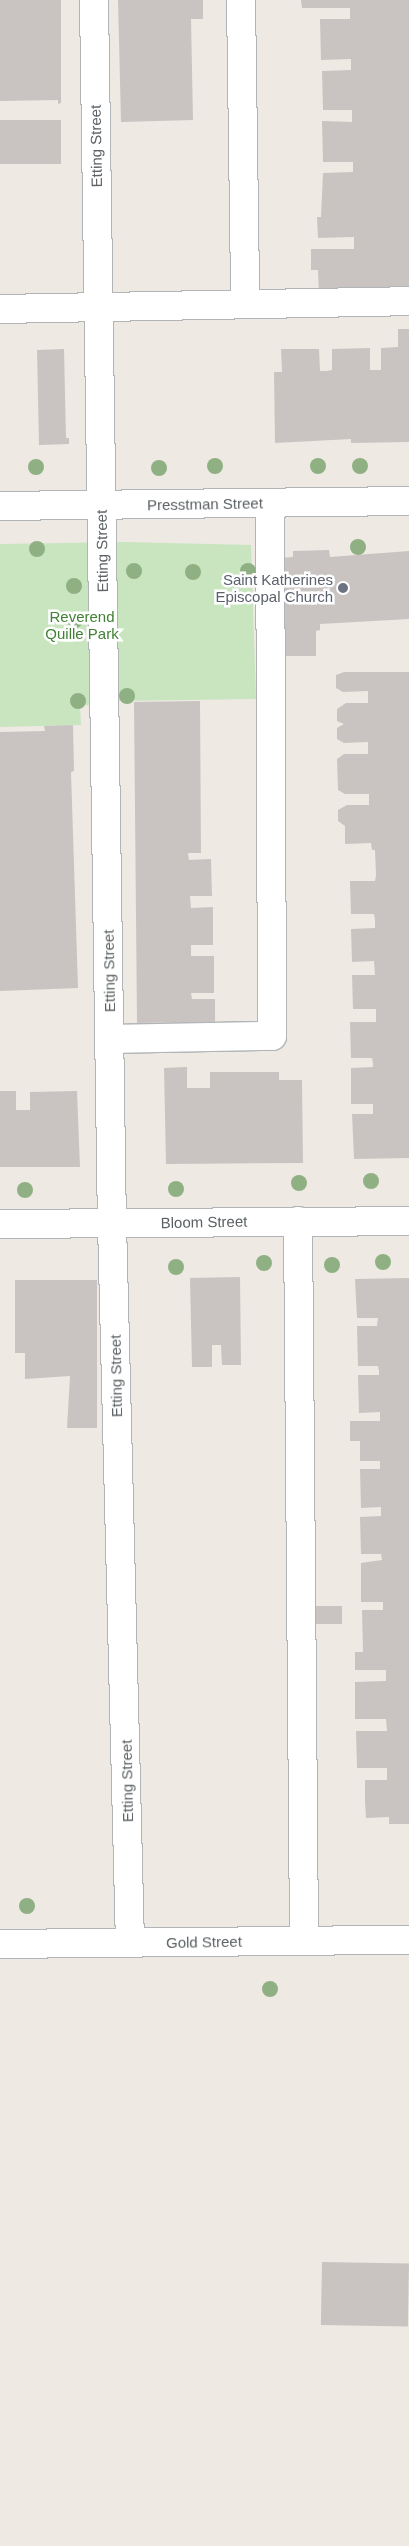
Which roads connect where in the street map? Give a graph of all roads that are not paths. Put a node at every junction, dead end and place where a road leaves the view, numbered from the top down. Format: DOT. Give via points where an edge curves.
graph roads {
  1 [pos="94,0"];
  2 [pos="240,0"];
  3 [pos="409,301"];
  4 [pos="245,304"];
  5 [pos="98,306"];
  6 [pos="0,309"];
  7 [pos="409,501"];
  8 [pos="270,503"];
  9 [pos="101,505"];
  10 [pos="0,506"];
  11 [pos="110,1039"];
  12 [pos="409,1221"];
  13 [pos="298,1222"];
  14 [pos="112,1223"];
  15 [pos="0,1224"];
  16 [pos="304,1940"];
  17 [pos="409,1940"];
  18 [pos="130,1942"];
  19 [pos="0,1944"];
  1 -- 5 [label="street, Etting Street"];
  2 -- 4 [label="street"];
  3 -- 4 [label="street"];
  4 -- 5 [label="street"];
  5 -- 6 [label="street"];
  5 -- 9 [label="street, Etting Street"];
  7 -- 8 [label="street, Presstman Street"];
  8 -- 9 [label="street, Presstman Street"];
  8 -- 11 [label="street" via="272,1036"];
  9 -- 10 [label="street, Presstman Street"];
  9 -- 11 [label="street, Etting Street"];
  11 -- 14 [label="street, Etting Street"];
  12 -- 13 [label="street, Bloom Street"];
  13 -- 14 [label="street, Bloom Street"];
  13 -- 16 [label="street"];
  14 -- 15 [label="street, Bloom Street"];
  14 -- 18 [label="street, Etting Street"];
  16 -- 17 [label="street, Gold Street"];
  16 -- 18 [label="street, Gold Street"];
  18 -- 19 [label="street, Gold Street"];
}
